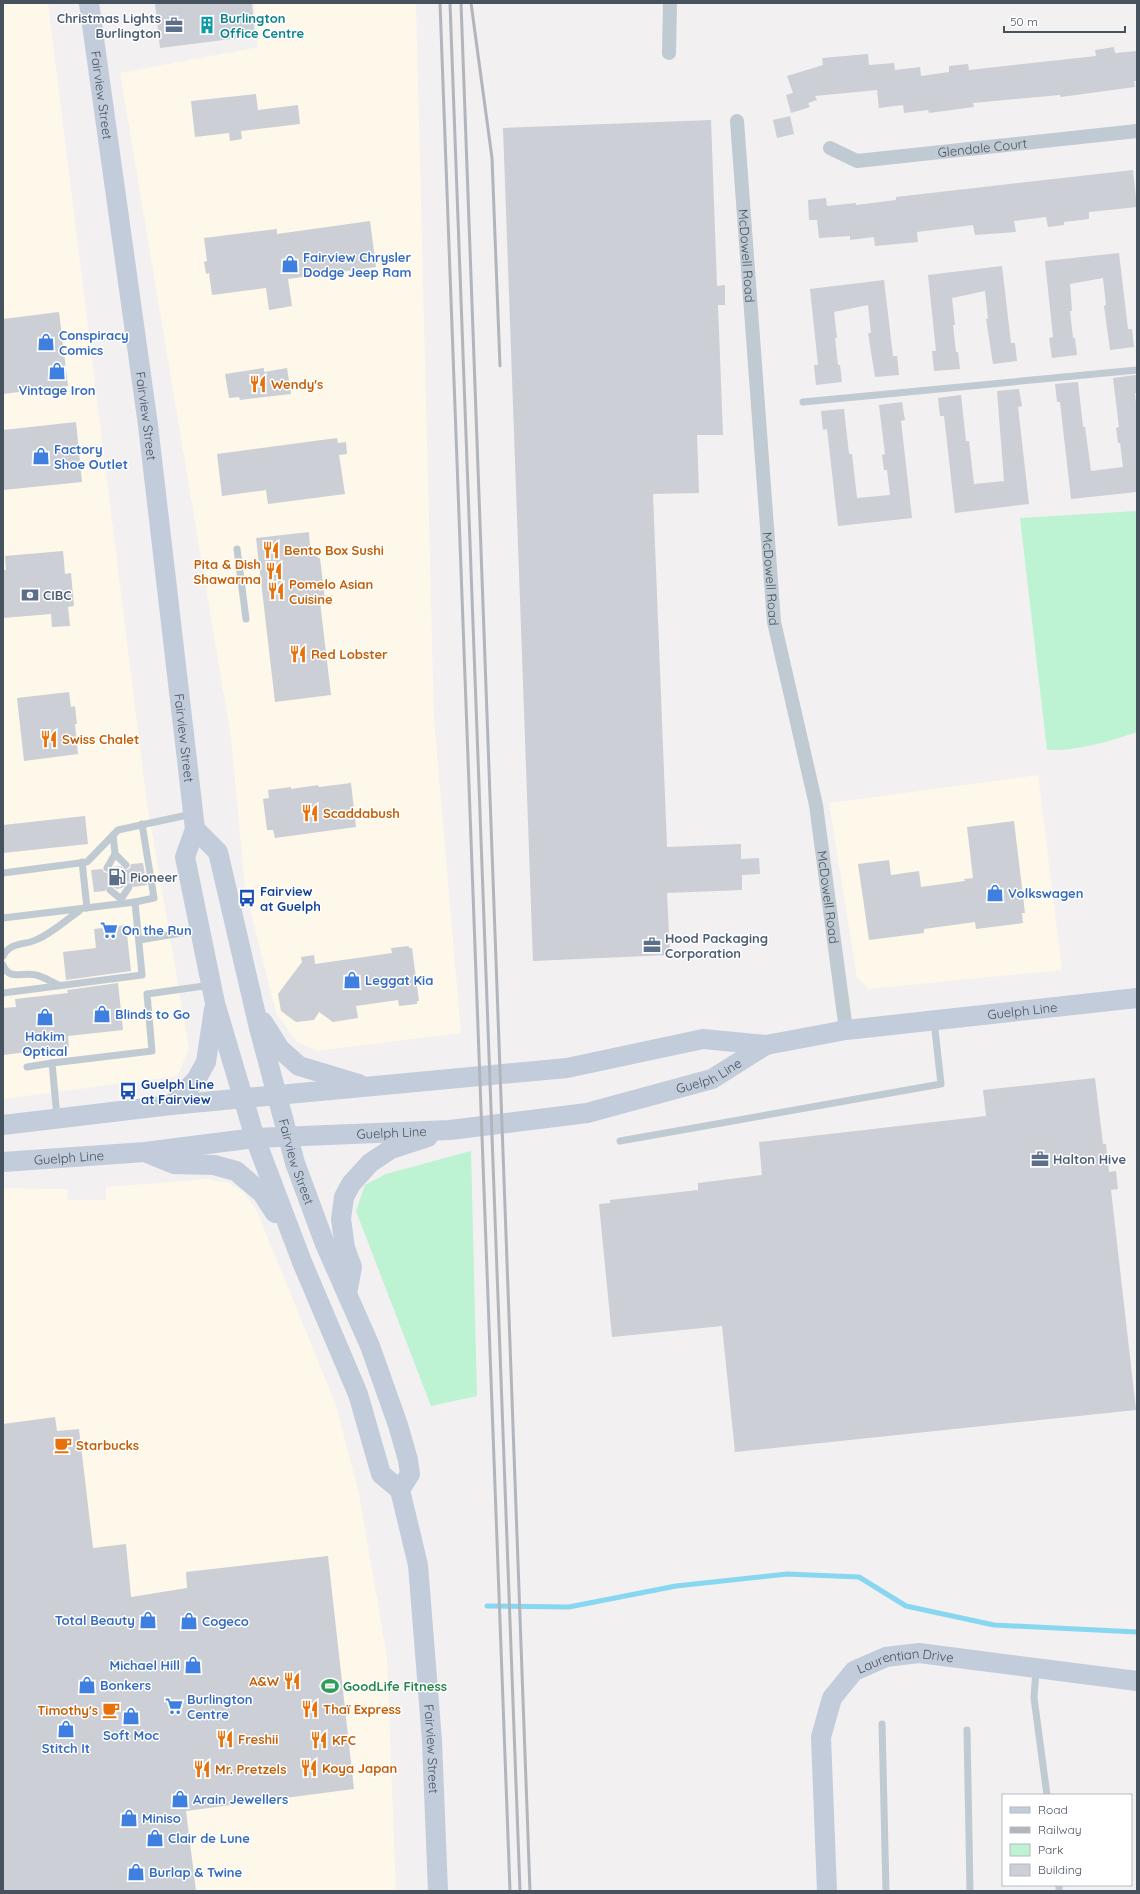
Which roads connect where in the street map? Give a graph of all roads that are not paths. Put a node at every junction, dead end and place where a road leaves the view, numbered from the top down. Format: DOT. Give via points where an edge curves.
graph roads {
  1 [pos="89,3"];
  2 [pos="670,3"];
  3 [pos="669,53"];
  4 [pos="737,121"];
  5 [pos="1137,131"];
  6 [pos="830,148"];
  7 [pos="1137,370"];
  8 [pos="803,402"];
  9 [pos="237,549"];
  10 [pos="246,619"];
  11 [pos="194,822"];
  12 [pos="142,824"];
  13 [pos="114,835"];
  14 [pos="116,854"];
  15 [pos="82,862"];
  16 [pos="126,865"];
  17 [pos="107,868"];
  18 [pos="3,873"];
  19 [pos="129,887"];
  20 [pos="110,890"];
  21 [pos="121,901"];
  22 [pos="135,902"];
  23 [pos="84,909"];
  24 [pos="3,918"];
  25 [pos="200,930"];
  26 [pos="139,940"];
  27 [pos="3,956"];
  28 [pos="3,965"];
  29 [pos="60,986"];
  30 [pos="3,993"];
  31 [pos="213,994"];
  32 [pos="1137,998"];
  33 [pos="253,1004"];
  34 [pos="934,1021"];
  35 [pos="846,1030"];
  36 [pos="766,1045"];
  37 [pos="52,1063"];
  38 [pos="27,1067"];
  39 [pos="367,1086"];
  40 [pos="276,1096"];
  41 [pos="244,1098"];
  42 [pos="171,1105"];
  43 [pos="57,1119"];
  44 [pos="3,1125"];
  45 [pos="450,1130"];
  46 [pos="288,1136"];
  47 [pos="255,1138"];
  48 [pos="620,1142"];
  49 [pos="145,1152"];
  50 [pos="3,1162"];
  51 [pos="287,1225"];
  52 [pos="347,1293"];
  53 [pos="400,1490"];
  54 [pos="1036,1668"];
  55 [pos="1137,1681"];
  56 [pos="882,1724"];
  57 [pos="967,1730"];
  58 [pos="1047,1794"];
  59 [pos="438,1891"];
  60 [pos="827,1891"];
  61 [pos="886,1891"];
  62 [pos="970,1891"];
  1 -- 11 [label="main road, Fairview Street" via="148,425"];
  2 -- 3 [label="street"];
  4 -- 35 [label="street, McDowell Road" via="774,622 816,805"];
  5 -- 6 [label="street, Glendale Court" via="857,161"];
  7 -- 8 [label="lane"];
  9 -- 10 [label="lane"];
  11 -- 12 [label="lane"];
  11 -- 25 [label="main road, Fairview Street" via="185,857"];
  11 -- 33 [label="main road, Fairview Street" via="218,852"];
  12 -- 13 [label="lane" via="118,830"];
  12 -- 22 [label="lane" via="154,898"];
  13 -- 14 [label="lane"];
  13 -- 15 [label="lane" via="87,862"];
  14 -- 16 [label="lane"];
  14 -- 17 [label="lane"];
  15 -- 18 [label="lane"];
  15 -- 23 [label="lane"];
  19 -- 21 [label="lane"];
  20 -- 21 [label="lane"];
  21 -- 22 [label="lane"];
  21 -- 23 [label="lane"];
  22 -- 26 [label="lane"];
  23 -- 24 [label="lane"];
  23 -- 27 [label="lane" via="37,940 14,944"];
  25 -- 26 [label="lane"];
  25 -- 31 [label="main road, Fairview Street"];
  26 -- 29 [label="lane" via="142,975"];
  28 -- 29 [label="lane" via="5,971 13,975 35,974"];
  29 -- 30 [label="lane"];
  31 -- 37 [label="lane" via="147,994 152,1051"];
  31 -- 41 [label="main road, Fairview Street"];
  31 -- 42 [label="main road" via="206,1062 196,1080"];
  32 -- 34 [label="main road, Guelph Line"];
  33 -- 39 [label="main road" via="280,1049 299,1066"];
  33 -- 40 [label="main road, Fairview Street"];
  34 -- 35 [label="main road, Guelph Line"];
  34 -- 48 [label="lane" via="941,1084"];
  35 -- 36 [label="main road, Guelph Line"];
  36 -- 39 [label="main road, Guelph Line" via="703,1039 567,1068"];
  36 -- 45 [label="main road, Guelph Line" via="712,1079 587,1113"];
  37 -- 38 [label="lane"];
  37 -- 43 [label="lane"];
  39 -- 40 [label="main road, Guelph Line"];
  40 -- 41 [label="main road, Guelph Line"];
  40 -- 46 [label="main road, Fairview Street"];
  41 -- 42 [label="main road, Guelph Line"];
  41 -- 47 [label="main road, Fairview Street"];
  42 -- 43 [label="main road, Guelph Line"];
  43 -- 44 [label="main road, Guelph Line"];
  45 -- 46 [label="main road, Guelph Line"];
  45 -- 52 [label="main road" via="391,1149 370,1163 351,1184 342,1201 341,1219 352,1267"];
  46 -- 47 [label="main road, Guelph Line"];
  46 -- 52 [label="main road, Fairview Street" via="295,1163 325,1244"];
  47 -- 49 [label="main road, Guelph Line"];
  47 -- 51 [label="main road, Fairview Street"];
  49 -- 50 [label="main road, Guelph Line"];
  49 -- 51 [label="main road" via="174,1164 214,1165 236,1171 262,1193"];
  51 -- 53 [label="main road, Fairview Street" via="358,1394 381,1474"];
  52 -- 53 [label="main road, Fairview Street" via="370,1346 408,1460 410,1474"];
  53 -- 59 [label="main road, Fairview Street" via="418,1565 432,1741"];
  54 -- 55 [label="main road, Laurentian Drive"];
  54 -- 58 [label="lane" via="1034,1698"];
  54 -- 60 [label="main road, Laurentian Drive" via="919,1653 886,1657 854,1670 832,1698 821,1737"];
  56 -- 61 [label="lane"];
  57 -- 62 [label="lane"];
}
